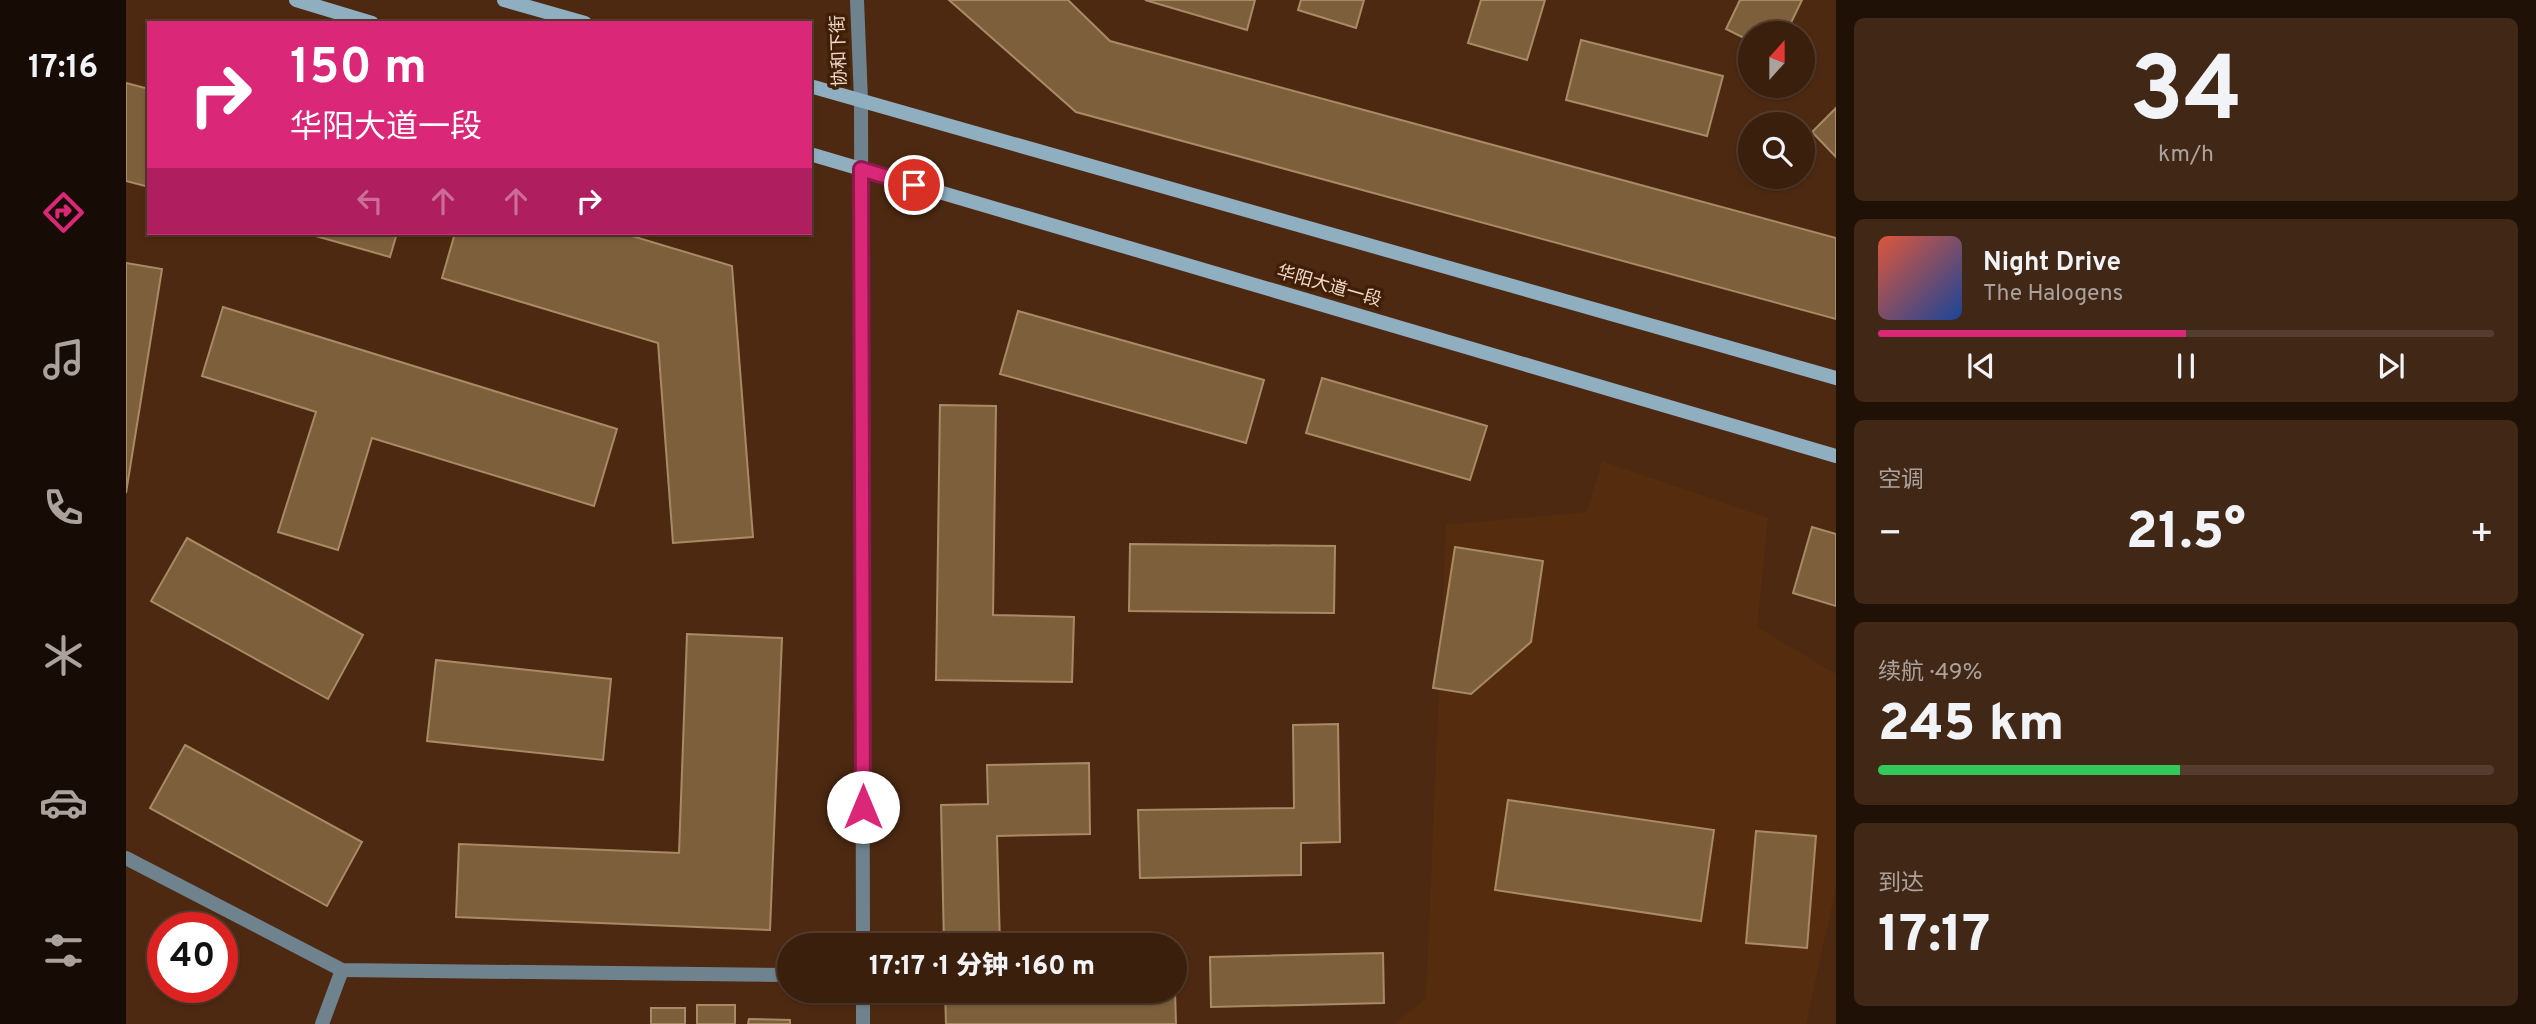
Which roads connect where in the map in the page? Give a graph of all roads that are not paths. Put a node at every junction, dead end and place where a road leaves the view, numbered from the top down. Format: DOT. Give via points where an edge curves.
graph roads {
  1 [pos="296,0"];
  2 [pos="504,0"];
  3 [pos="857,0"];
  4 [pos="365,21"];
  5 [pos="578,21"];
  6 [pos="812,87"];
  7 [pos="861,100"];
  8 [pos="812,155"];
  9 [pos="861,169"];
  10 [pos="1836,378"];
  11 [pos="1836,456"];
  12 [pos="126,858"];
  13 [pos="863,933"];
  14 [pos="342,970"];
  15 [pos="777,975"];
  16 [pos="863,1003"];
  17 [pos="322,1024"];
  18 [pos="863,1024"];
  1 -- 4 [label="main road"];
  2 -- 5 [label="main road"];
  3 -- 7 [label="street, 协和下街"];
  6 -- 7 [label="main road"];
  7 -- 9 [label="street, 协和下街"];
  7 -- 10 [label="main road"];
  8 -- 9 [label="main road, 华阳大道一段"];
  9 -- 11 [label="main road, 华阳大道一段"];
  9 -- 13 [label="street, 协和下街"];
  12 -- 14 [label="street"];
  14 -- 15 [label="street"];
  14 -- 17 [label="street"];
  16 -- 18 [label="street"];
}
